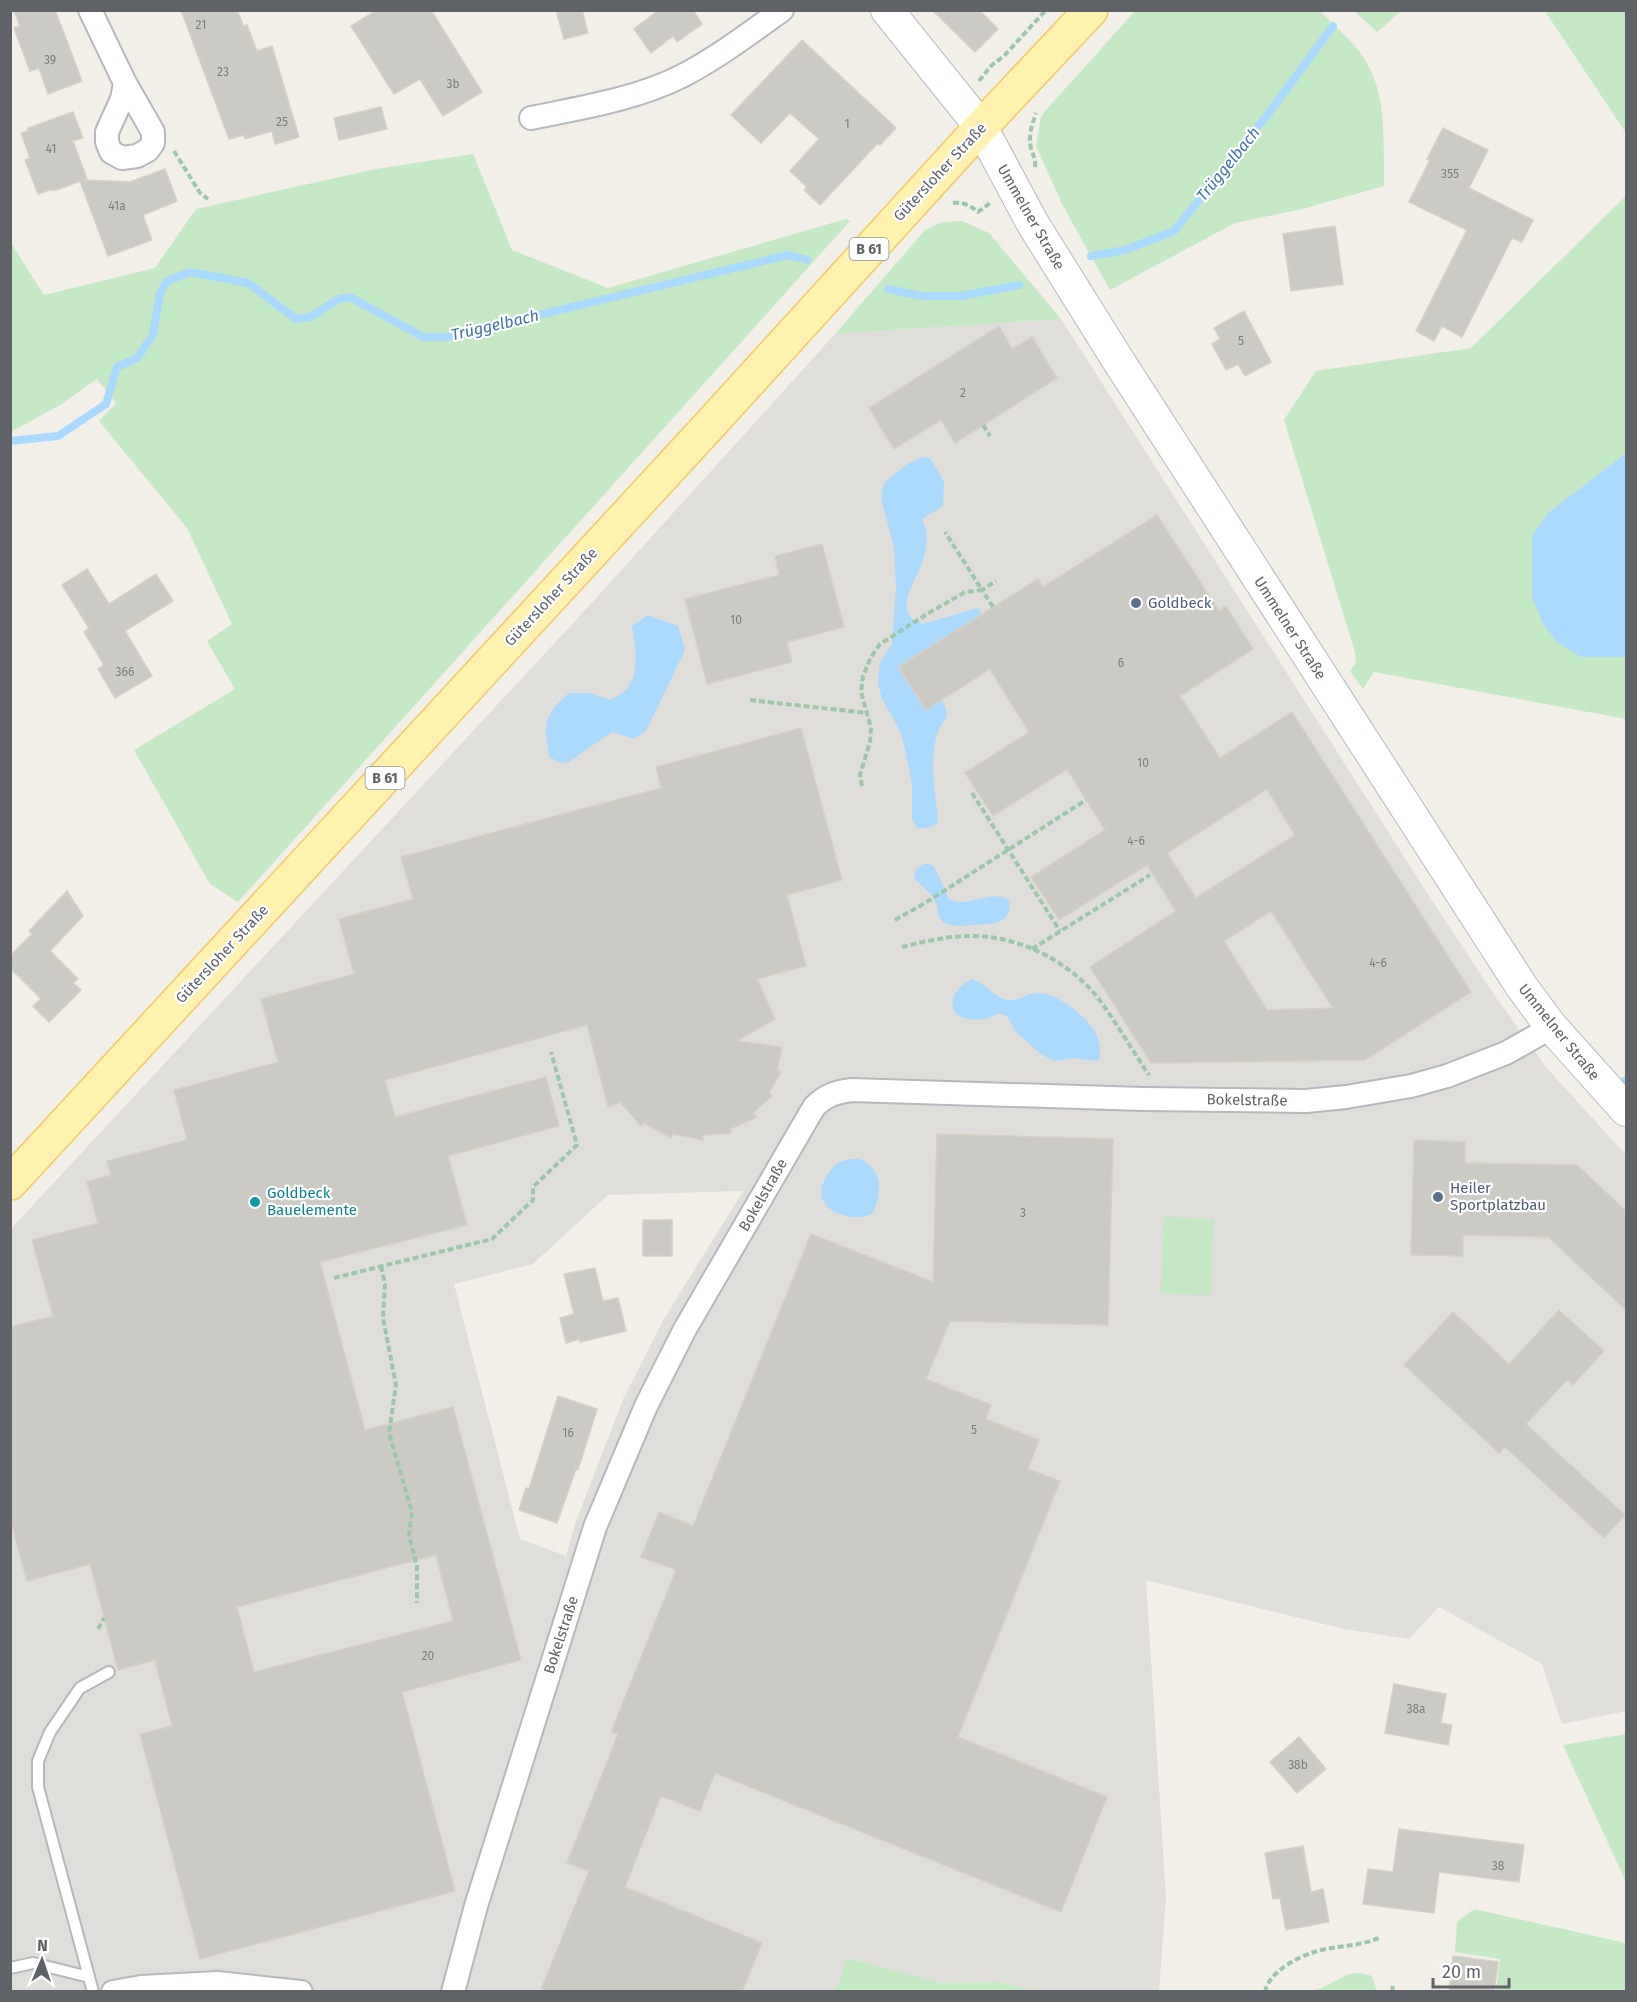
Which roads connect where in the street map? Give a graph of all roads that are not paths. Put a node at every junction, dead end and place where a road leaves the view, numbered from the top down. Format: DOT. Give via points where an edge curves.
graph roads {
  1 [pos="90,10"];
  2 [pos="782,10"];
  3 [pos="887,10"];
  4 [pos="1091,10"];
  5 [pos="125,83"];
  6 [pos="531,118"];
  7 [pos="981,127"];
  8 [pos="1550,1025"];
  9 [pos="1626,1110"];
  10 [pos="10,1183"];
  11 [pos="109,1672"];
  12 [pos="10,1968"];
  13 [pos="88,1977"];
  14 [pos="93,1992"];
  15 [pos="112,1992"];
  16 [pos="301,1992"];
  17 [pos="453,1992"];
  1 -- 5 [label="street"];
  2 -- 6 [label="street" via="681,76 604,102"];
  3 -- 7 [label="main road, Ummelner Straße"];
  4 -- 7 [label="main road, Gütersloher Straße / B 61"];
  5 -- 5 [label="street" via="107,132 111,152 122,158 137,156 153,143 153,132"];
  7 -- 8 [label="main road, Ummelner Straße" via="1033,224 1116,357 1515,977"];
  7 -- 10 [label="main road, Gütersloher Straße / B 61"];
  8 -- 9 [label="main road, Ummelner Straße"];
  8 -- 17 [label="street, Bokelstraße" via="1506,1053 1473,1067 1410,1086 1346,1097 1306,1101 1153,1099 852,1090 822,1098 685,1329 617,1472 595,1527 476,1906"];
  11 -- 13 [label="lane" via="80,1688 50,1732 38,1761 38,1787"];
  12 -- 13 [label="lane" via="33,1963"];
  13 -- 14 [label="lane"];
  15 -- 16 [label="street" via="217,1983"];
}
